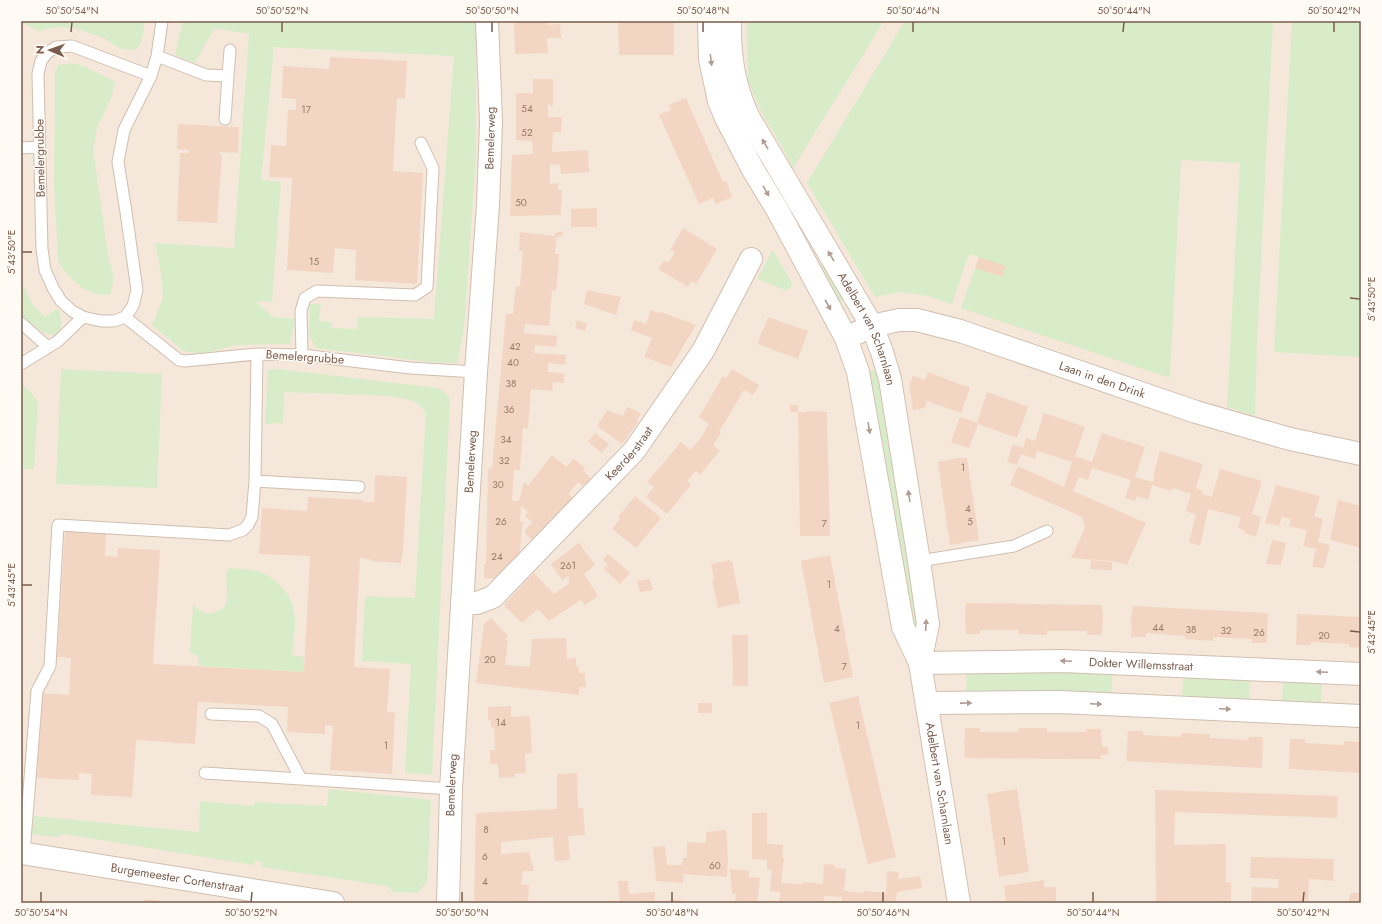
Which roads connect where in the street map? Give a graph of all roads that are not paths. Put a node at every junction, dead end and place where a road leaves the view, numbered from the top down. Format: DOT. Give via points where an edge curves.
graph roads {
  1 [pos="162,21"];
  2 [pos="487,21"];
  3 [pos="709,21"];
  4 [pos="730,21"];
  5 [pos="230,50"];
  6 [pos="157,56"];
  7 [pos="151,76"];
  8 [pos="228,76"];
  9 [pos="225,119"];
  10 [pos="421,143"];
  11 [pos="39,147"];
  12 [pos="21,148"];
  13 [pos="751,259"];
  14 [pos="83,317"];
  15 [pos="126,317"];
  16 [pos="21,323"];
  17 [pos="872,326"];
  18 [pos="846,338"];
  19 [pos="48,347"];
  20 [pos="257,354"];
  21 [pos="302,355"];
  22 [pos="21,364"];
  23 [pos="476,372"];
  24 [pos="1361,454"];
  25 [pos="255,482"];
  26 [pos="359,487"];
  27 [pos="1047,531"];
  28 [pos="919,561"];
  29 [pos="462,603"];
  30 [pos="920,663"];
  31 [pos="1361,674"];
  32 [pos="927,704"];
  33 [pos="211,714"];
  34 [pos="1361,716"];
  35 [pos="205,773"];
  36 [pos="301,779"];
  37 [pos="451,789"];
  38 [pos="22,853"];
  39 [pos="333,903"];
  40 [pos="448,903"];
  41 [pos="959,903"];
  1 -- 6 [label="lane"];
  2 -- 23 [label="street, Bemelerweg" via="491,122"];
  3 -- 18 [label="street, Adelbert van Scharnlaan, one-way" via="710,59 714,83 726,118"];
  17 -- 4 [label="street, Adelbert van Scharnlaan, one-way" via="742,104 732,68"];
  5 -- 8 [label="lane"];
  6 -- 7 [label="lane"];
  6 -- 8 [label="lane" via="206,75"];
  7 -- 11 [label="lane, Bemelergrubbe" via="72,46 56,47 41,61 38,74"];
  7 -- 15 [label="lane" via="124,130 118,162 137,290 134,306"];
  8 -- 9 [label="lane"];
  10 -- 21 [label="lane" via="433,168 427,287 415,295 317,291 305,298 301,311"];
  11 -- 12 [label="lane"];
  11 -- 14 [label="lane, Bemelergrubbe" via="45,270 61,301"];
  13 -- 29 [label="street, Keerderstraat" via="703,351 634,451 492,597 477,603"];
  14 -- 15 [label="lane, Bemelergrubbe" via="102,322"];
  14 -- 19 [label="lane"];
  15 -- 20 [label="lane, Bemelergrubbe" via="179,360"];
  16 -- 19 [label="lane"];
  17 -- 18 [label="street, Laan in den Drink"];
  17 -- 24 [label="street, Laan in den Drink" via="899,320 917,320 946,327 1196,412 1290,438"];
  28 -- 17 [label="street, Adelbert van Scharnlaan, one-way" via="890,380"];
  18 -- 30 [label="street, Adelbert van Scharnlaan, one-way" via="862,388 903,627"];
  19 -- 22 [label="lane"];
  20 -- 21 [label="lane, Bemelergrubbe"];
  20 -- 25 [label="lane"];
  21 -- 23 [label="lane, Bemelergrubbe" via="410,368"];
  23 -- 29 [label="street, Bemelerweg"];
  25 -- 26 [label="lane"];
  25 -- 38 [label="lane" via="252,517 248,525 236,534 58,525 50,666 37,691"];
  27 -- 28 [label="lane" via="1014,546"];
  30 -- 28 [label="street, Adelbert van Scharnlaan, one-way" via="928,624"];
  29 -- 37 [label="street, Bemelerweg"];
  31 -- 30 [label="street, Dokter Willemsstraat, one-way" via="1063,661"];
  30 -- 32 [label="street, Adelbert van Scharnlaan"];
  32 -- 34 [label="street, one-way" via="1060,702"];
  32 -- 41 [label="street, Adelbert van Scharnlaan"];
  33 -- 36 [label="lane" via="259,716 272,724"];
  35 -- 36 [label="lane"];
  36 -- 37 [label="lane"];
  37 -- 40 [label="street, Bemelerweg"];
  38 -- 39 [label="street, Burgemeester Cortenstraat"];
}
